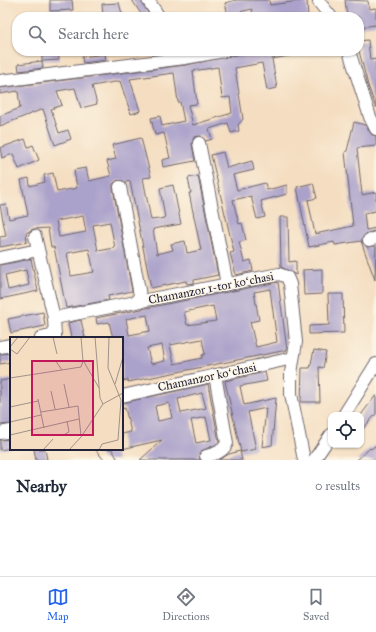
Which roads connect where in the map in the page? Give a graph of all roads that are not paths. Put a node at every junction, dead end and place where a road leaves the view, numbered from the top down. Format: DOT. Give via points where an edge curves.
graph roads {
  1 [pos="148,0"];
  2 [pos="319,1"];
  3 [pos="156,12"];
  4 [pos="317,12"];
  5 [pos="327,12"];
  6 [pos="169,56"];
  7 [pos="351,56"];
  8 [pos="0,81"];
  9 [pos="376,128"];
  10 [pos="200,143"];
  11 [pos="120,187"];
  12 [pos="35,236"];
  13 [pos="38,250"];
  14 [pos="0,258"];
  15 [pos="227,284"];
  16 [pos="141,301"];
  17 [pos="54,318"];
  18 [pos="55,336"];
  19 [pos="10,345"];
  20 [pos="0,347"];
  21 [pos="293,358"];
  22 [pos="376,364"];
  23 [pos="215,375"];
  24 [pos="123,396"];
  25 [pos="346,412"];
  26 [pos="10,431"];
  27 [pos="0,433"];
  28 [pos="328,439"];
  29 [pos="206,456"];
  30 [pos="304,460"];
  31 [pos="314,460"];
  1 -- 3 [label="street"];
  2 -- 4 [label="street"];
  2 -- 5 [label="street"];
  6 -- 8 [label="street"];
  7 -- 9 [label="street"];
  10 -- 15 [label="street"];
  11 -- 16 [label="street"];
  12 -- 13 [label="street"];
  13 -- 14 [label="street"];
  13 -- 17 [label="street"];
  15 -- 16 [label="street, Chamanzor 1-tor koʻchasi"];
  15 -- 21 [label="street, Chamanzor 1-tor koʻchasi" via="279,274 287,277 290,284 296,342"];
  16 -- 17 [label="street, Chamanzor 1-tor koʻchasi"];
  17 -- 18 [label="street"];
  19 -- 20 [label="street"];
  21 -- 23 [label="street, Chamanzor koʻchasi"];
  21 -- 30 [label="street" via="291,394"];
  22 -- 25 [label="street"];
  23 -- 24 [label="street, Chamanzor koʻchasi"];
  23 -- 29 [label="street" via="227,443 220,451"];
  26 -- 27 [label="street"];
  28 -- 31 [label="street"];
}
